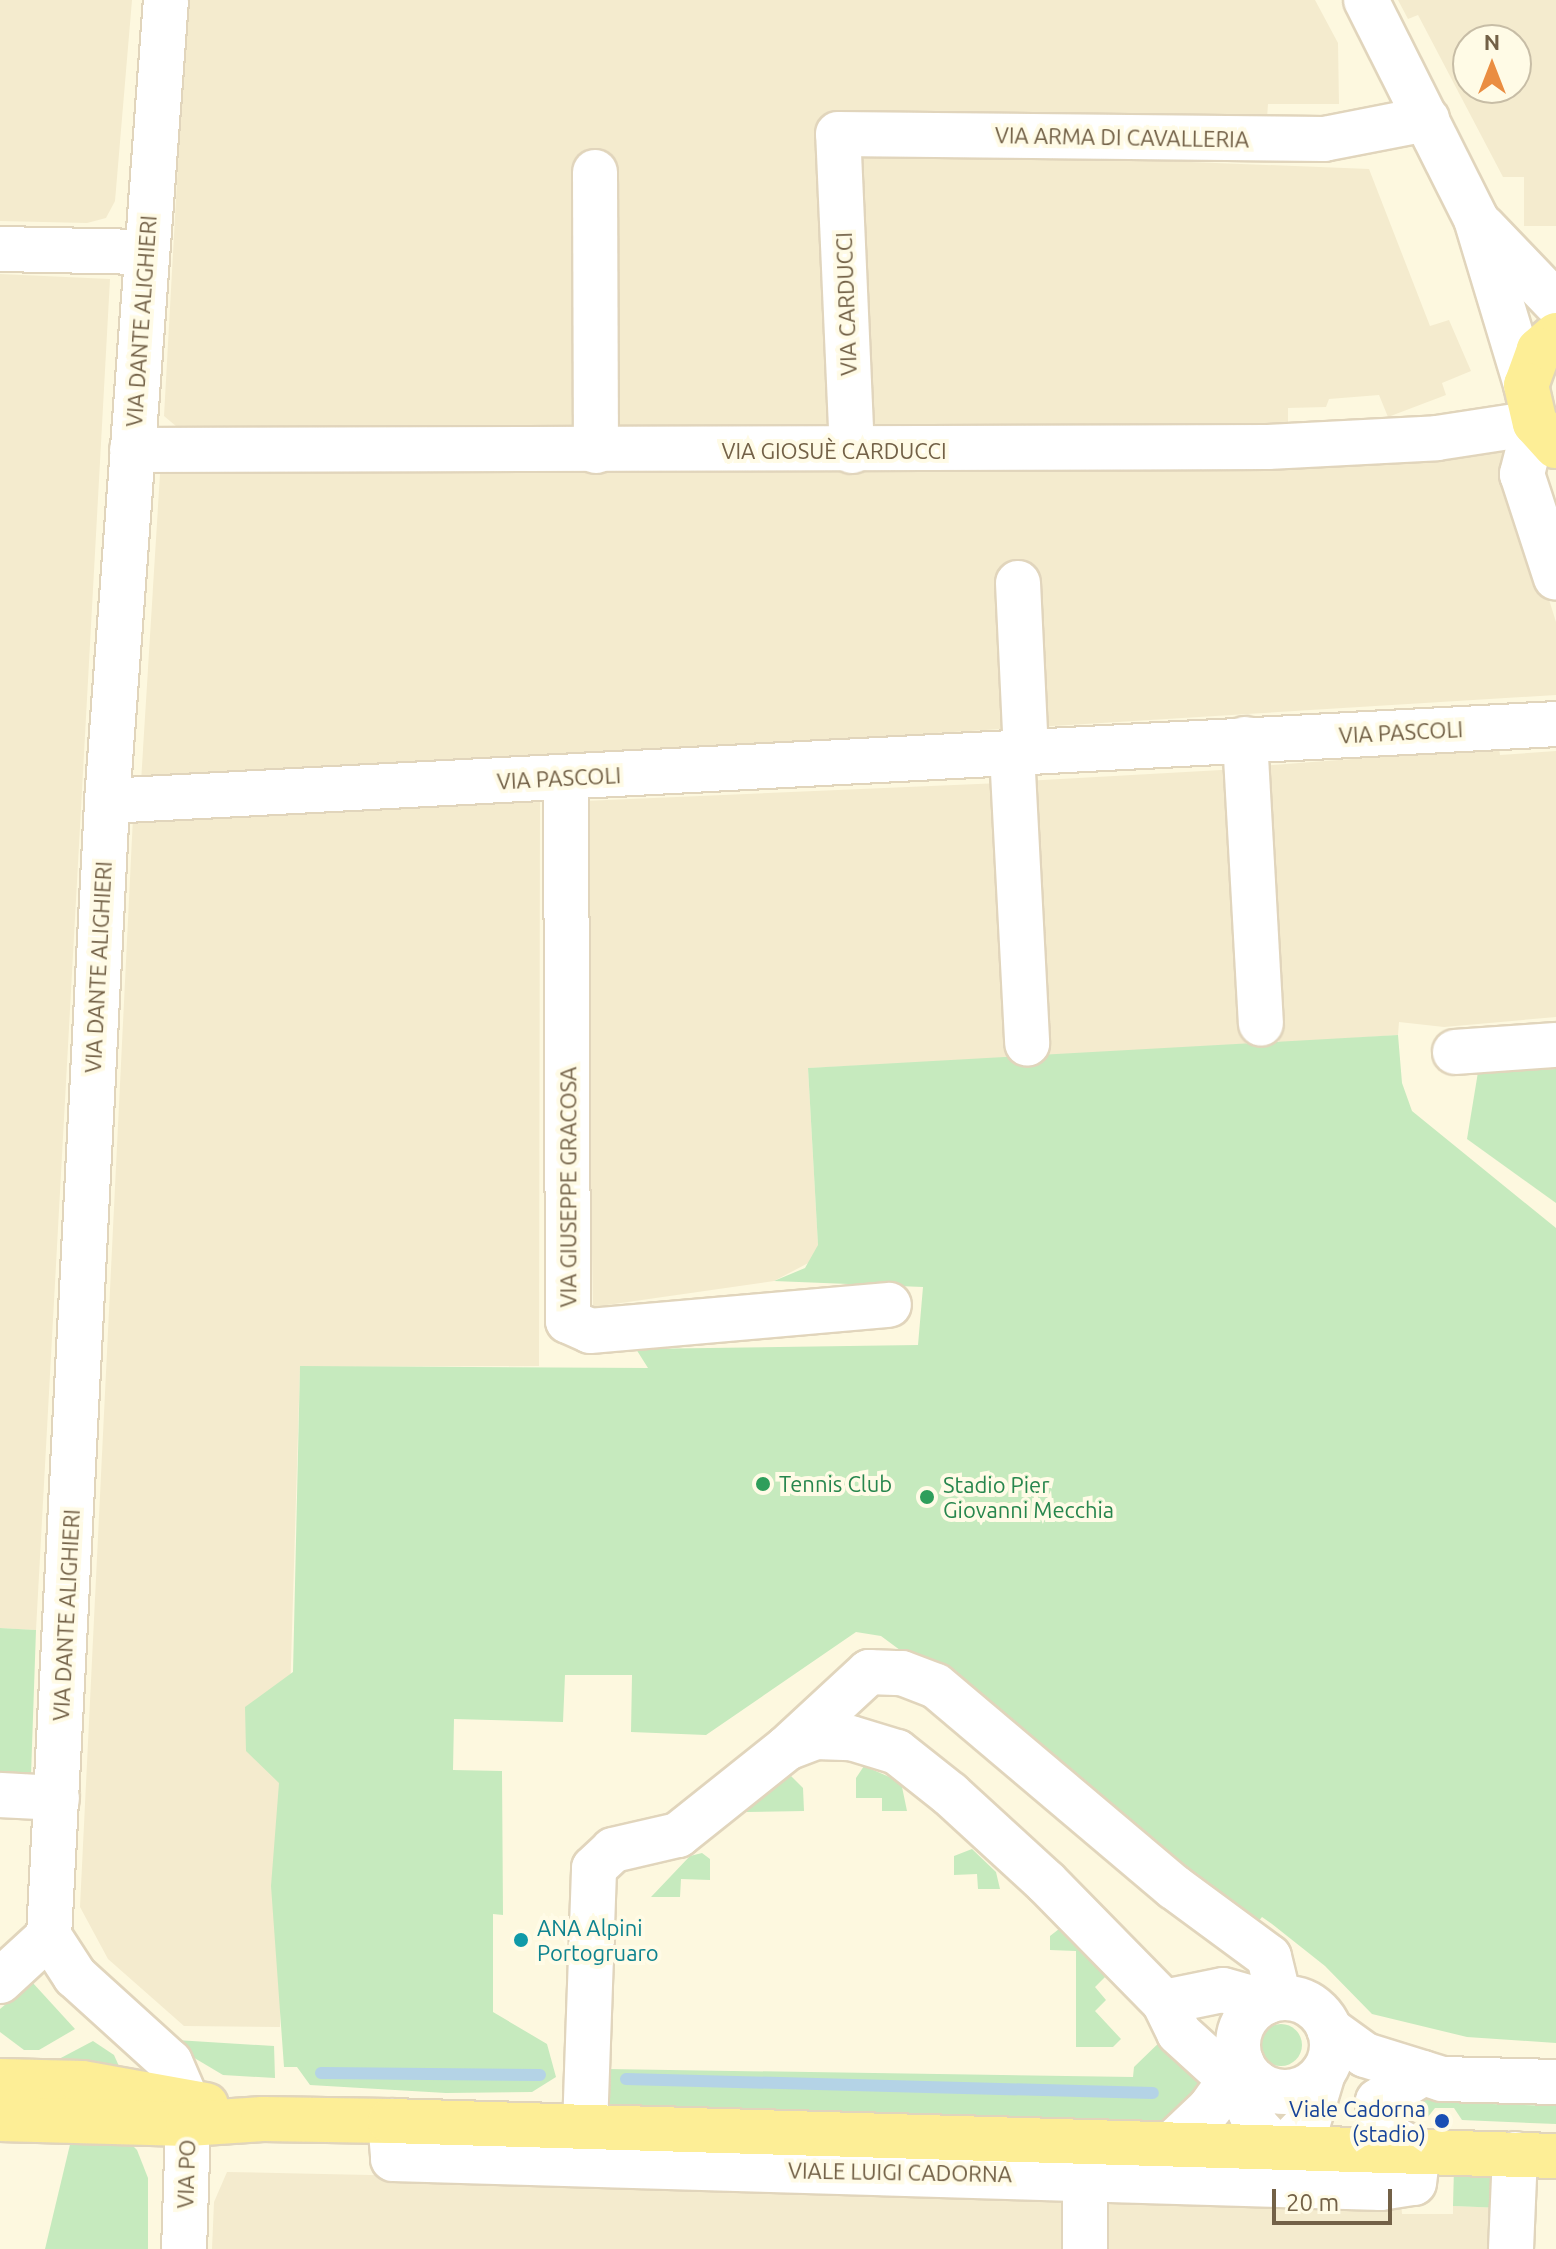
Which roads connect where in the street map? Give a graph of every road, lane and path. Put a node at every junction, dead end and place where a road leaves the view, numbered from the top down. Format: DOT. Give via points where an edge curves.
graph roads {
  1 [pos="166,0"];
  2 [pos="1366,0"];
  3 [pos="1427,119"];
  4 [pos="839,157"];
  5 [pos="595,172"];
  6 [pos="1476,219"];
  7 [pos="0,249"];
  8 [pos="145,252"];
  9 [pos="1556,303"];
  10 [pos="1556,335"];
  11 [pos="1539,418"];
  12 [pos="132,450"];
  13 [pos="596,451"];
  14 [pos="852,451"];
  15 [pos="1556,578"];
  16 [pos="1018,583"];
  17 [pos="1556,724"];
  18 [pos="1245,739"];
  19 [pos="1019,753"];
  20 [pos="566,777"];
  21 [pos="107,801"];
  22 [pos="1261,1024"];
  23 [pos="1027,1044"];
  24 [pos="1556,1045"];
  25 [pos="1455,1052"];
  26 [pos="889,1305"];
  27 [pos="787,1748"];
  28 [pos="0,1795"];
  29 [pos="57,1798"];
  30 [pos="49,1936"];
  31 [pos="0,1981"];
  32 [pos="1272,2000"];
  33 [pos="1164,2002"];
  34 [pos="1329,2029"];
  35 [pos="1412,2070"];
  36 [pos="1323,2073"];
  37 [pos="1243,2075"];
  38 [pos="0,2081"];
  39 [pos="1556,2082"];
  40 [pos="187,2112"];
  41 [pos="0,2119"];
  42 [pos="390,2121"];
  43 [pos="585,2128"];
  44 [pos="1404,2145"];
  45 [pos="1170,2146"];
  46 [pos="1280,2152"];
  47 [pos="1535,2155"];
  48 [pos="1085,2160"];
  49 [pos="184,2249"];
  50 [pos="1085,2249"];
  51 [pos="1511,2249"];
  1 -- 8 [label="street, VIA DANTE ALIGHIERI"];
  2 -- 3 [label="street"];
  3 -- 4 [label="street, VIA ARMA DI CAVALLERIA" via="1324,139 838,134"];
  3 -- 6 [label="street"];
  4 -- 14 [label="street, VIA CARDUCCI"];
  5 -- 13 [label="street"];
  6 -- 9 [label="street"];
  6 -- 11 [label="street"];
  7 -- 8 [label="street"];
  8 -- 12 [label="street, VIA DANTE ALIGHIERI"];
  10 -- 11 [label="main road" via="1539,350"];
  11 -- 14 [label="street, VIA GIOSUÈ CARDUCCI" via="1437,438 1268,447"];
  11 -- 15 [label="street" via="1522,474"];
  12 -- 13 [label="street, VIA GIOSUÈ CARDUCCI"];
  12 -- 21 [label="street, VIA DANTE ALIGHIERI"];
  13 -- 14 [label="street, VIA GIOSUÈ CARDUCCI"];
  16 -- 19 [label="street"];
  17 -- 18 [label="street, VIA PASCOLI"];
  18 -- 19 [label="street, VIA PASCOLI"];
  18 -- 22 [label="street"];
  19 -- 20 [label="street, VIA PASCOLI"];
  19 -- 23 [label="street"];
  20 -- 21 [label="street, VIA PASCOLI"];
  20 -- 26 [label="street, VIA GIUSEPPE GRACOSA" via="568,1321 590,1331"];
  21 -- 29 [label="street, VIA DANTE ALIGHIERI"];
  24 -- 25 [label="street"];
  27 -- 32 [label="street" via="869,1672 902,1673 936,1686 1174,1887 1269,1957"];
  27 -- 33 [label="street" via="816,1737 851,1738 897,1752 1046,1882"];
  27 -- 43 [label="street" via="678,1835 613,1850 594,1868"];
  28 -- 29 [label="street"];
  29 -- 30 [label="street, VIA DANTE ALIGHIERI"];
  30 -- 31 [label="street"];
  30 -- 40 [label="street" via="75,1976 170,2062"];
  32 -- 33 [label="street" via="1223,1990"];
  32 -- 34 [label="street" via="1308,2004"];
  32 -- 37 [label="street" via="1244,2021 1238,2049"];
  33 -- 37 [label="street" via="1179,2033"];
  34 -- 35 [label="street" via="1365,2055"];
  34 -- 36 [label="street" via="1330,2059"];
  35 -- 36 [label="street"];
  35 -- 39 [label="street" via="1442,2079"];
  35 -- 44 [label="street" via="1378,2101 1378,2113"];
  36 -- 37 [label="street" via="1299,2090 1269,2089"];
  36 -- 44 [label="street" via="1355,2110"];
  36 -- 46 [label="street" via="1308,2123"];
  37 -- 45 [label="street"];
  37 -- 46 [label="street" via="1256,2126"];
  38 -- 40 [label="main road, VIALE LUIGI CADORNA" via="82,2083"];
  40 -- 41 [label="main road, VIALE LUIGI CADORNA"];
  40 -- 42 [label="main road, VIALE LUIGI CADORNA"];
  40 -- 49 [label="street, VIA PO"];
  42 -- 43 [label="main road, VIALE LUIGI CADORNA"];
  42 -- 48 [label="street, VIALE LUIGI CADORNA" via="393,2159"];
  43 -- 48 [label="main road, VIALE LUIGI CADORNA"];
  44 -- 46 [label="main road, VIALE LUIGI CADORNA"];
  44 -- 47 [label="main road, VIALE LUIGI CADORNA"];
  44 -- 48 [label="street, VIALE LUIGI CADORNA" via="1414,2183 1403,2187"];
  45 -- 46 [label="main road, VIALE LUIGI CADORNA"];
  45 -- 48 [label="main road, VIALE LUIGI CADORNA"];
  47 -- 51 [label="street"];
  48 -- 50 [label="street"];
}
